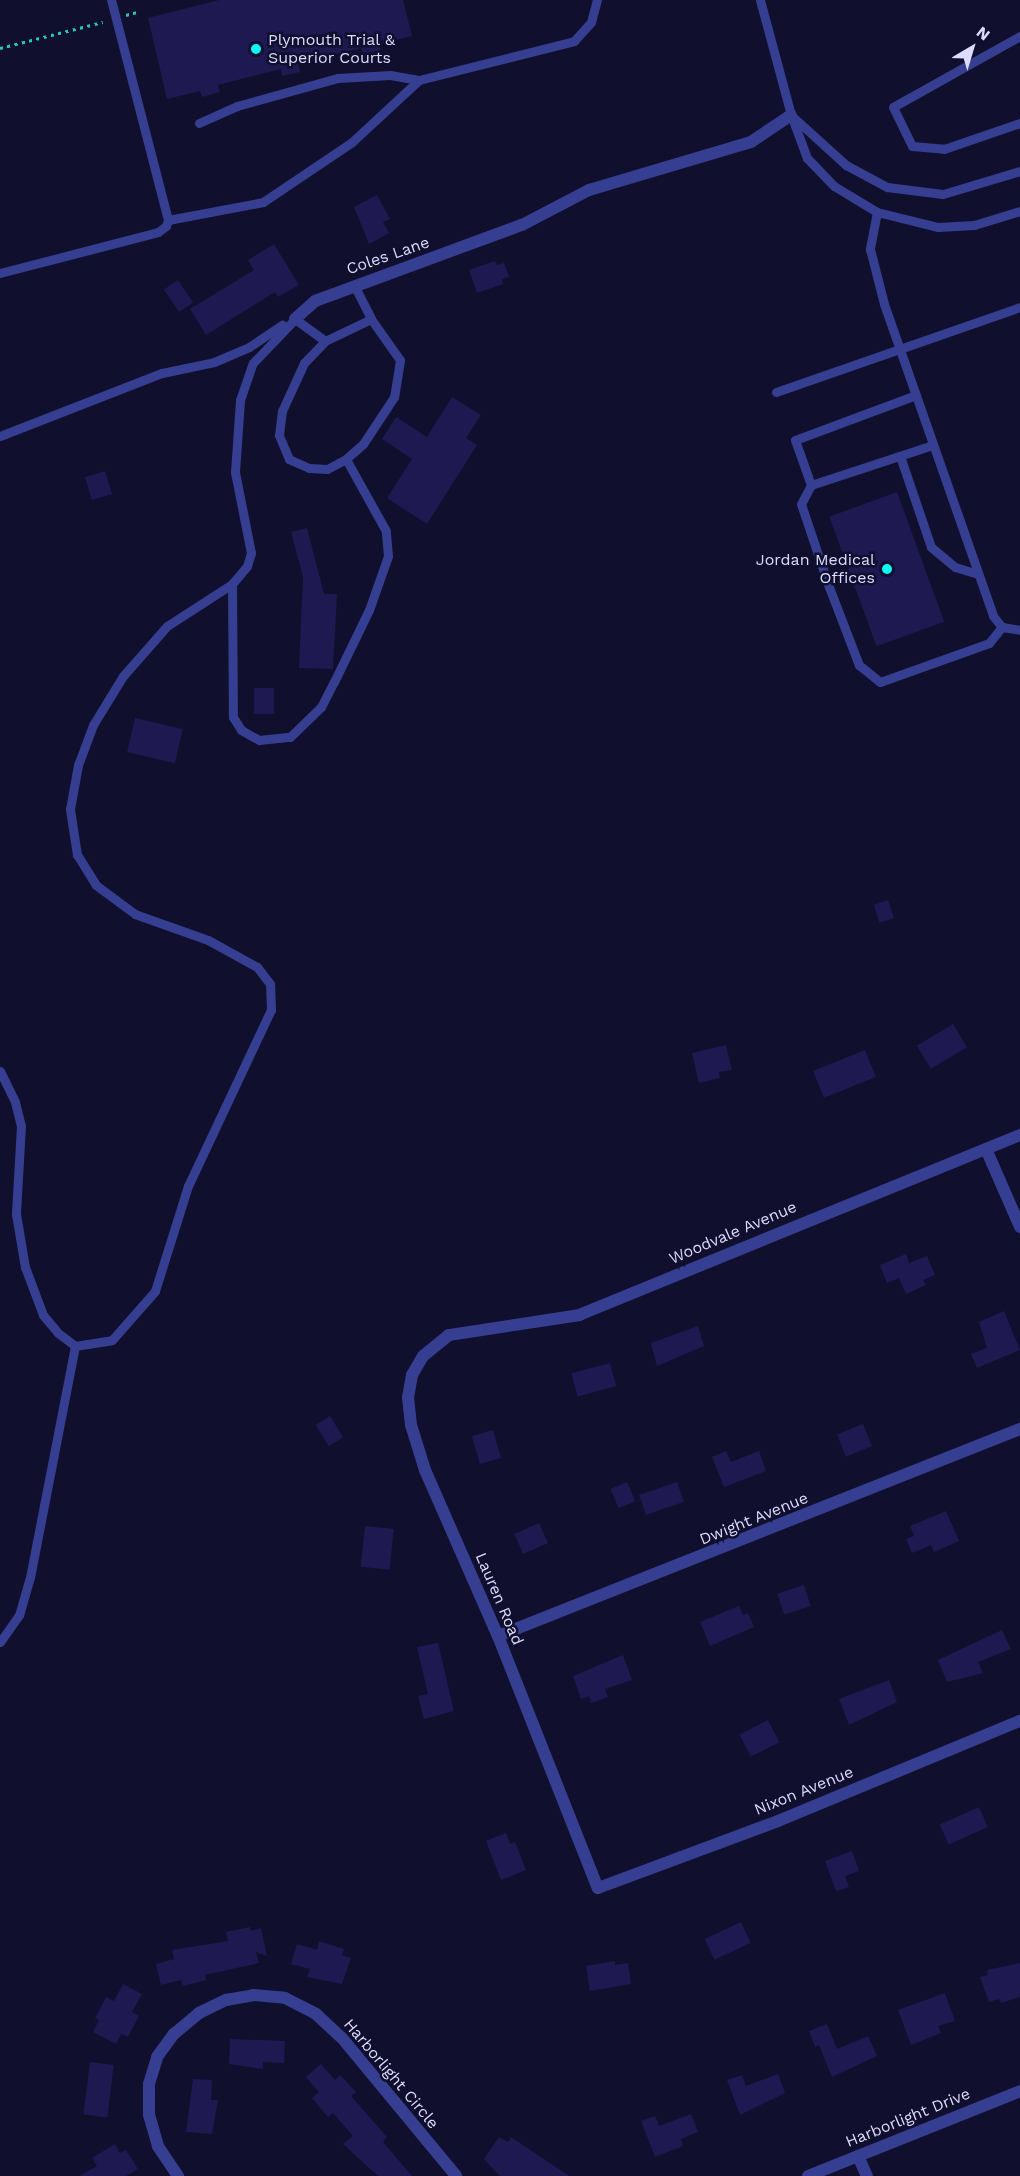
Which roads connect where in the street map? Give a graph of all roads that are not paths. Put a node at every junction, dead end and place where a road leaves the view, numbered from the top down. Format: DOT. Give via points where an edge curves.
graph roads {
  1 [pos="111,0"];
  2 [pos="597,0"];
  3 [pos="760,0"];
  4 [pos="1020,36"];
  5 [pos="419,80"];
  6 [pos="791,115"];
  7 [pos="199,123"];
  8 [pos="1020,123"];
  9 [pos="1020,171"];
  10 [pos="1020,211"];
  11 [pos="877,212"];
  12 [pos="168,220"];
  13 [pos="0,273"];
  14 [pos="354,285"];
  15 [pos="1020,307"];
  16 [pos="295,319"];
  17 [pos="371,319"];
  18 [pos="325,341"];
  19 [pos="899,348"];
  20 [pos="776,392"];
  21 [pos="916,394"];
  22 [pos="0,436"];
  23 [pos="933,445"];
  24 [pos="900,456"];
  25 [pos="346,459"];
  26 [pos="811,485"];
  27 [pos="978,574"];
  28 [pos="232,584"];
  29 [pos="1002,627"];
  30 [pos="1020,630"];
  31 [pos="0,1071"];
  32 [pos="1020,1134"];
  33 [pos="987,1149"];
  34 [pos="1020,1227"];
  35 [pos="452,1334"];
  36 [pos="75,1346"];
  37 [pos="1020,1429"];
  38 [pos="498,1636"];
  39 [pos="0,1642"];
  40 [pos="1020,1721"];
  41 [pos="598,1888"];
  42 [pos="1020,2091"];
  43 [pos="858,2156"];
  44 [pos="178,2176"];
  45 [pos="456,2176"];
  46 [pos="808,2176"];
  47 [pos="867,2176"];
  1 -- 12 [label="lane"];
  2 -- 5 [label="lane" via="591,22 574,41"];
  3 -- 6 [label="lane"];
  4 -- 8 [label="lane" via="893,107 912,146 944,149"];
  5 -- 7 [label="lane" via="390,75 338,78 237,106"];
  5 -- 12 [label="lane" via="352,142 263,202"];
  6 -- 9 [label="lane" via="846,165 887,187 943,194"];
  6 -- 11 [label="lane" via="807,158 851,200"];
  6 -- 14 [label="street, Coles Lane" via="751,142 589,190 522,225"];
  10 -- 11 [label="lane" via="974,225 938,227"];
  11 -- 19 [label="lane" via="870,249"];
  12 -- 13 [label="lane" via="158,232"];
  14 -- 16 [label="street, Coles Lane" via="315,301"];
  14 -- 17 [label="lane"];
  15 -- 19 [label="lane"];
  16 -- 18 [label="lane"];
  16 -- 22 [label="lane, Coles Lane" via="249,347 214,362 162,373"];
  16 -- 28 [label="lane" via="253,363 240,400 235,472 251,556"];
  17 -- 18 [label="lane"];
  17 -- 25 [label="lane" via="400,360 400,378 394,397 369,435"];
  18 -- 25 [label="lane" via="304,363 290,391 279,435 289,459 309,468 327,469"];
  19 -- 20 [label="lane"];
  19 -- 21 [label="lane"];
  21 -- 23 [label="lane"];
  21 -- 26 [label="lane" via="795,440"];
  23 -- 24 [label="lane"];
  23 -- 27 [label="lane"];
  24 -- 26 [label="lane"];
  24 -- 27 [label="lane" via="932,547 955,567"];
  25 -- 28 [label="lane" via="386,531 388,556 369,610 321,707 304,727 276,741 259,740 241,730 233,717"];
  26 -- 29 [label="lane" via="801,504 829,586 859,665 880,682 989,643"];
  27 -- 29 [label="lane" via="993,616"];
  28 -- 36 [label="lane" via="167,626 113,689 97,716 78,765 71,825 85,871 108,898 135,915 208,940 253,964 270,984 272,1010 188,1186 154,1291 112,1340"];
  29 -- 30 [label="lane"];
  31 -- 36 [label="lane" via="21,1126 16,1214 25,1267 43,1315"];
  32 -- 33 [label="street, Woodvale Avenue"];
  33 -- 34 [label="street"];
  33 -- 35 [label="street, Woodvale Avenue" via="580,1315"];
  35 -- 38 [label="street, Lauren Road" via="430,1347 417,1365 409,1386 408,1411 425,1470"];
  36 -- 39 [label="lane" via="30,1577 19,1615"];
  37 -- 38 [label="street, Dwight Avenue"];
  38 -- 41 [label="street, Lauren Road"];
  40 -- 41 [label="street, Nixon Avenue" via="778,1821"];
  42 -- 43 [label="street, Harborlight Drive"];
  43 -- 46 [label="street, Harborlight Drive"];
  43 -- 47 [label="street"];
  44 -- 45 [label="street, Harborlight Circle" via="158,2146 149,2115 149,2084 156,2057 174,2034 199,2013 226,2000 253,1995 285,1998 316,2014 342,2038"];
}
